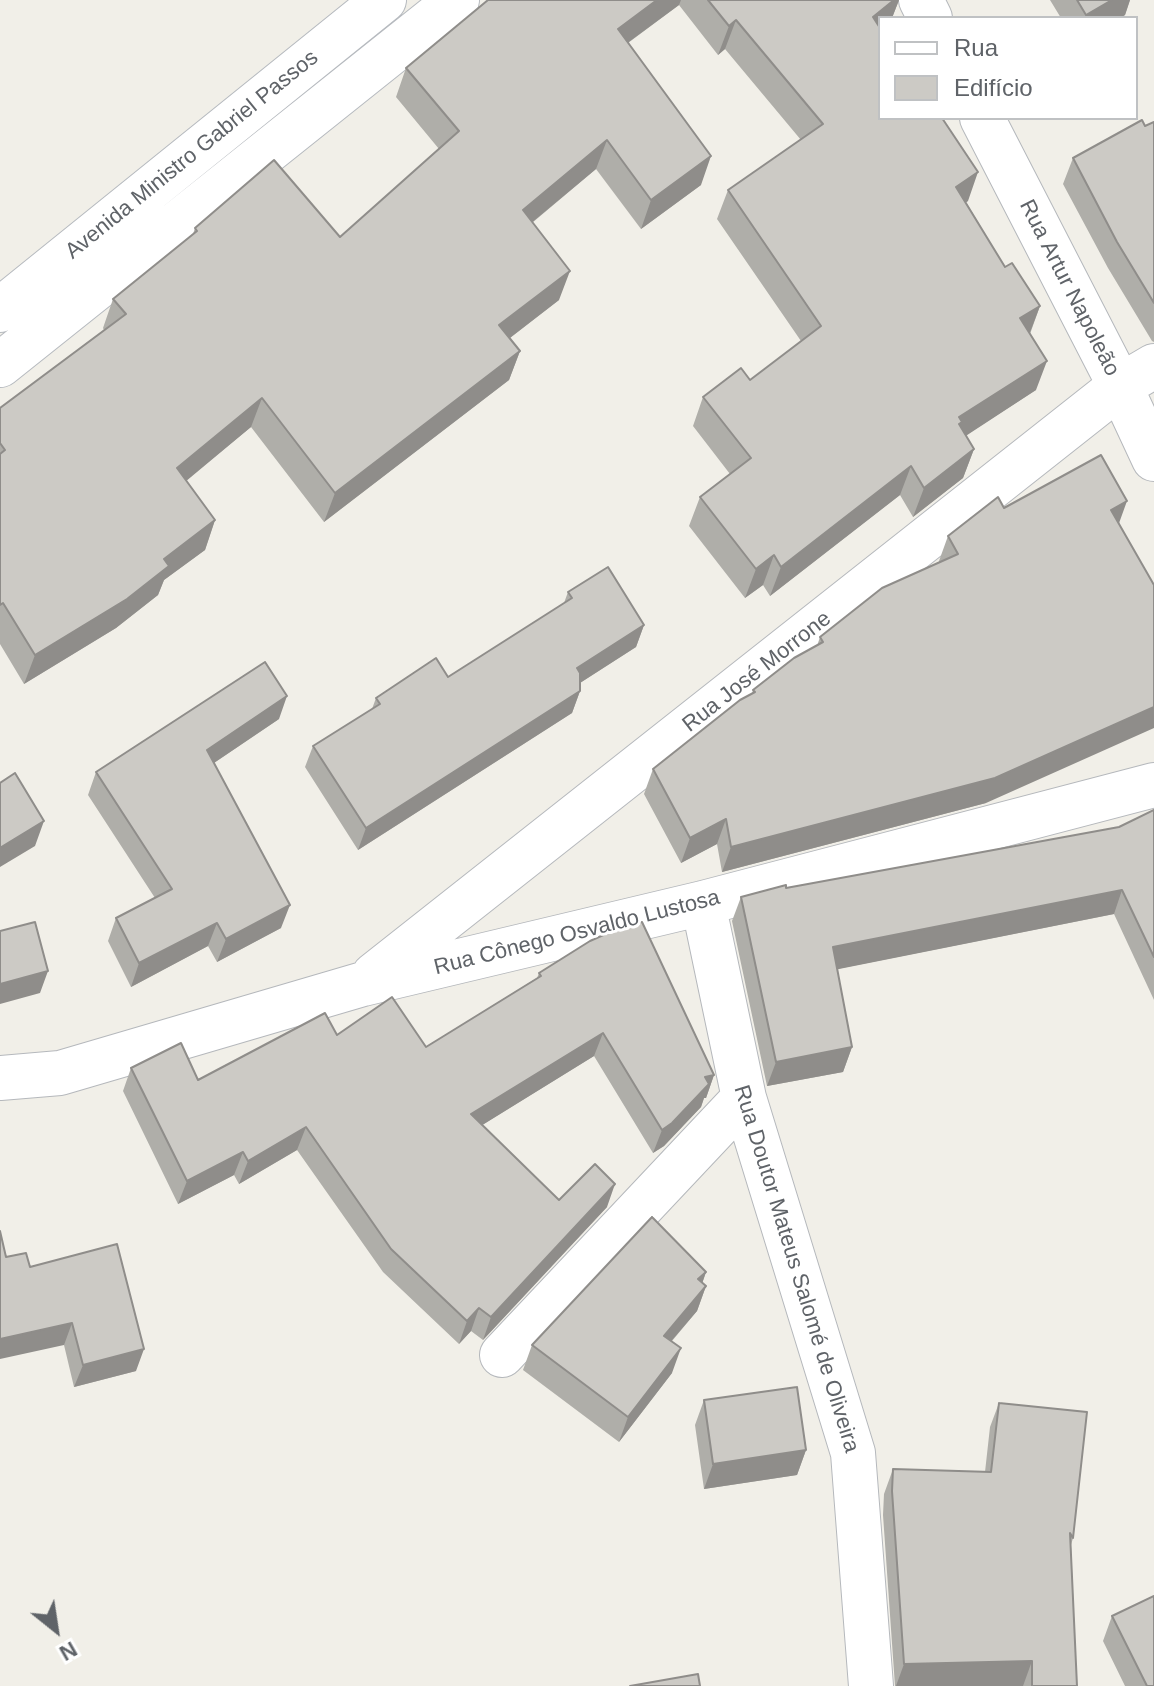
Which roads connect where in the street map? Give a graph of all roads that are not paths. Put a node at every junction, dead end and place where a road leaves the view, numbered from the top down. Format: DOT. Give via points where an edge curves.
graph roads {
  1 [pos="384,0"];
  2 [pos="457,0"];
  3 [pos="983,120"];
  4 [pos="201,148"];
  5 [pos="229,182"];
  6 [pos="0,310"];
  7 [pos="0,365"];
  8 [pos="1137,376"];
  9 [pos="1154,459"];
  10 [pos="1154,785"];
  11 [pos="703,903"];
  12 [pos="363,984"];
  13 [pos="0,1078"];
  14 [pos="744,1098"];
  15 [pos="502,1355"];
  16 [pos="871,1686"];
  1 -- 4 [label="street, Avenida Ministro Gabriel Passos"];
  2 -- 5 [label="street"];
  3 -- 8 [label="street, Rua Artur Napoleão"];
  4 -- 5 [label="street"];
  4 -- 6 [label="street, Avenida Ministro Gabriel Passos"];
  5 -- 7 [label="street"];
  8 -- 9 [label="street, Rua Artur Napoleão"];
  8 -- 12 [label="street, Rua José Morrone"];
  10 -- 11 [label="street, Rua Cônego Osvaldo Lustosa"];
  11 -- 12 [label="street, Rua Cônego Osvaldo Lustosa"];
  11 -- 14 [label="street, Rua Doutor Mateus Salomé de Oliveira"];
  12 -- 13 [label="street, Rua Cônego Osvaldo Lustosa" via="60,1073"];
  14 -- 15 [label="street"];
  14 -- 16 [label="street, Rua Doutor Mateus Salomé de Oliveira" via="853,1453"];
}
